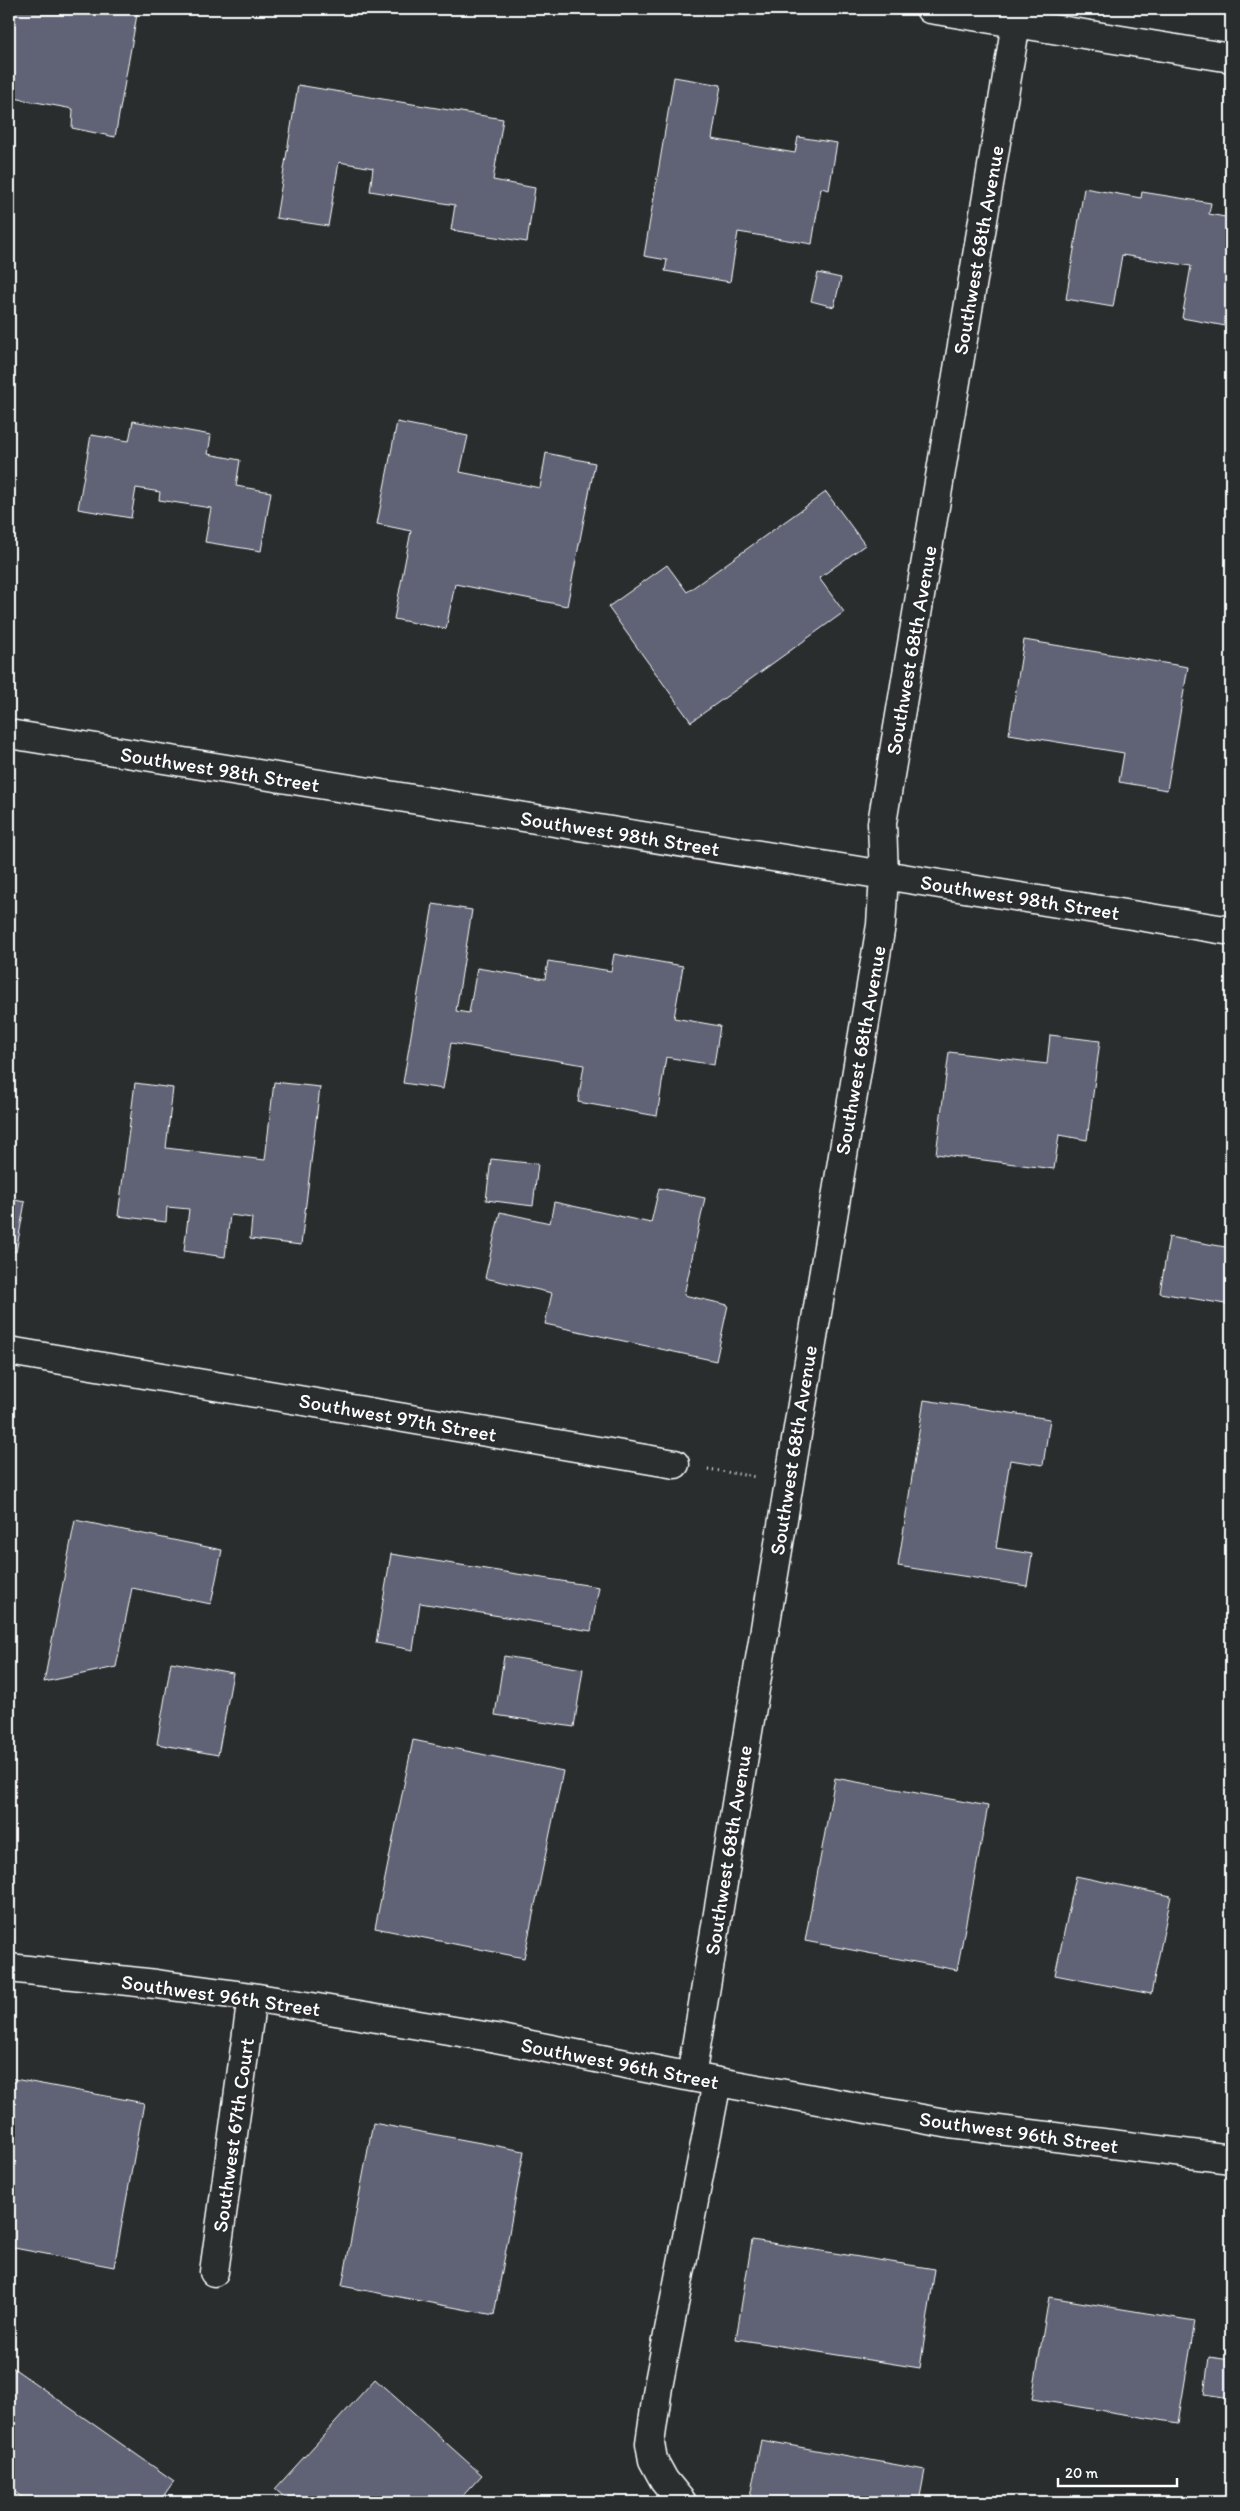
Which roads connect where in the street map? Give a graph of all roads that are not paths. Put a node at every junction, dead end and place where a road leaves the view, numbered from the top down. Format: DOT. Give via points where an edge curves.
graph roads {
  1 [pos="930,9"];
  2 [pos="1016,23"];
  3 [pos="1231,58"];
  4 [pos="9,734"];
  5 [pos="884,876"];
  6 [pos="1231,931"];
  7 [pos="9,1351"];
  8 [pos="675,1464"];
  9 [pos="9,1968"];
  10 [pos="252,1997"];
  11 [pos="704,2080"];
  12 [pos="1231,2159"];
  13 [pos="214,2272"];
  14 [pos="682,2502"];
  1 -- 2 [label="street"];
  2 -- 3 [label="street"];
  2 -- 5 [label="street, Southwest 68th Avenue" via="882,823"];
  4 -- 5 [label="street, Southwest 98th Street"];
  5 -- 6 [label="street, Southwest 98th Street"];
  5 -- 11 [label="street, Southwest 68th Avenue" via="881,925 788,1482"];
  7 -- 8 [label="street, Southwest 97th Street"];
  9 -- 10 [label="street, Southwest 96th Street"];
  10 -- 11 [label="street, Southwest 96th Street" via="496,2038"];
  10 -- 13 [label="street, Southwest 67th Court"];
  11 -- 12 [label="street, Southwest 96th Street" via="950,2124"];
  11 -- 14 [label="street, Southwest 68th Avenue" via="677,2284 650,2443 653,2460"];
}
